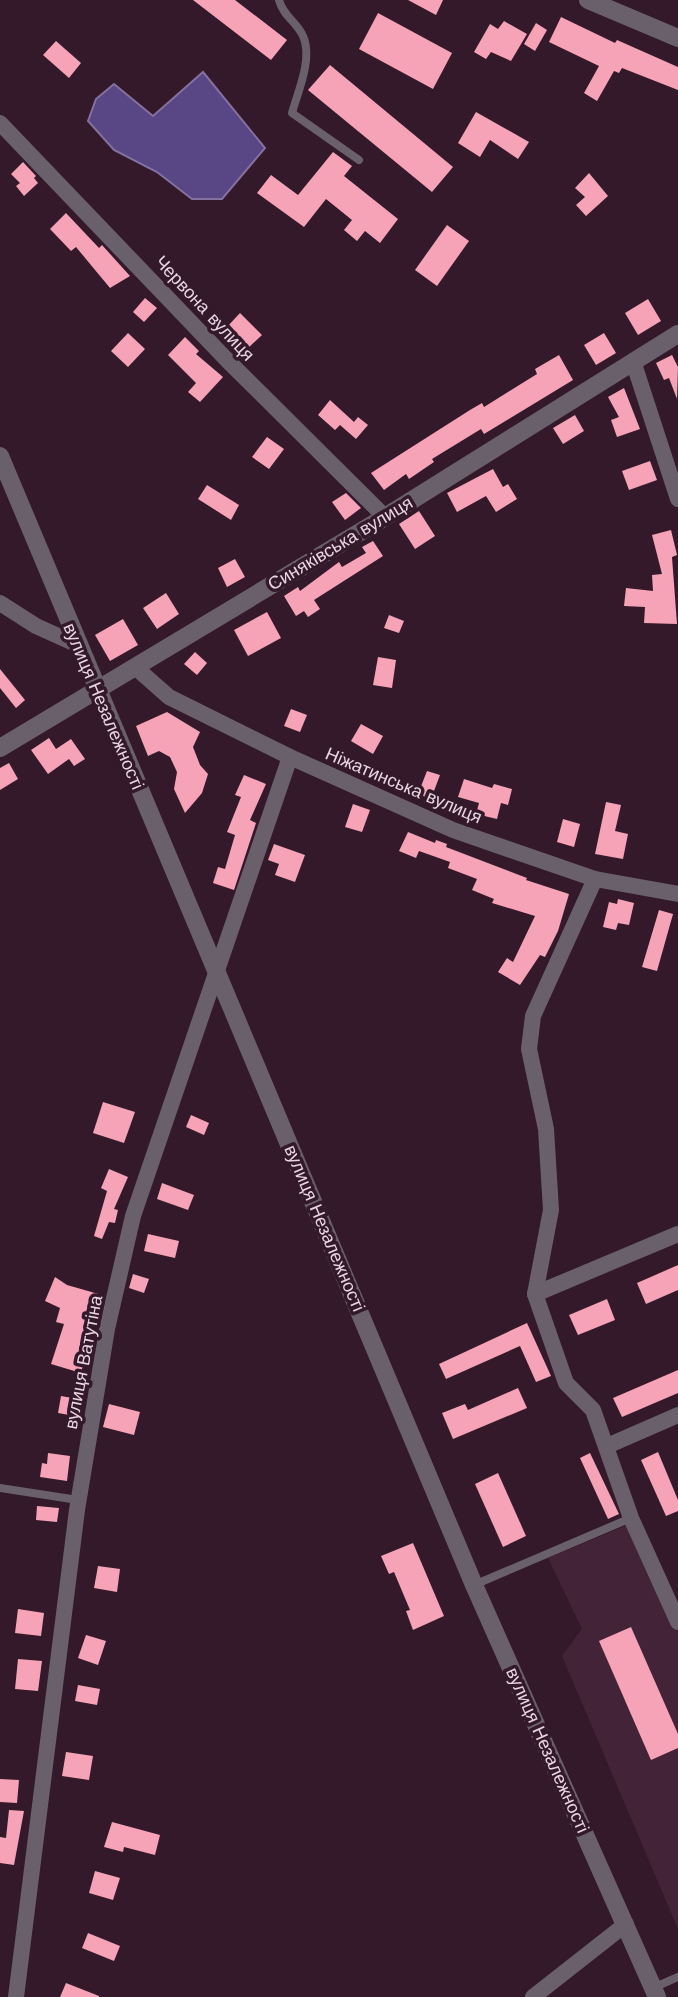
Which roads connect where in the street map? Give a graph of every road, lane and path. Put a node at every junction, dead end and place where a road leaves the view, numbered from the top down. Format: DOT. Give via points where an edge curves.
graph roads {
  1 [pos="279,0"];
  2 [pos="588,0"];
  3 [pos="678,38"];
  4 [pos="0,123"];
  5 [pos="359,160"];
  6 [pos="678,334"];
  7 [pos="633,361"];
  8 [pos="0,456"];
  9 [pos="678,499"];
  10 [pos="385,516"];
  11 [pos="0,604"];
  12 [pos="78,645"];
  13 [pos="135,667"];
  14 [pos="96,691"];
  15 [pos="0,748"];
  16 [pos="290,757"];
  17 [pos="595,879"];
  18 [pos="678,894"];
  19 [pos="218,971"];
  20 [pos="678,1234"];
  21 [pos="535,1294"];
  22 [pos="678,1415"];
  23 [pos="607,1446"];
  24 [pos="0,1488"];
  25 [pos="78,1500"];
  26 [pos="631,1518"];
  27 [pos="474,1584"];
  28 [pos="678,1622"];
  29 [pos="625,1924"];
  30 [pos="678,1977"];
  31 [pos="655,1992"];
  32 [pos="16,1997"];
  33 [pos="533,1997"];
  1 -- 5 [label="lane" via="282,13 303,36 306,62 292,113"];
  2 -- 3 [label="street"];
  4 -- 10 [label="street, Червона вулиця" via="227,360"];
  6 -- 7 [label="street, Синяківська вулиця"];
  7 -- 9 [label="street"];
  7 -- 10 [label="street, Синяківська вулиця"];
  8 -- 12 [label="street, вулиця Незалежності"];
  10 -- 13 [label="street, Синяківська вулиця"];
  11 -- 12 [label="street"];
  12 -- 14 [label="street, вулиця Незалежності"];
  13 -- 14 [label="street, Синяківська вулиця"];
  13 -- 16 [label="street, Ніжатинська вулиця" via="169,696"];
  14 -- 15 [label="street, Синяківська вулиця"];
  14 -- 19 [label="street, вулиця Незалежності"];
  16 -- 17 [label="street, Ніжатинська вулиця" via="453,830"];
  16 -- 19 [label="street, вулиця Ватутіна"];
  17 -- 18 [label="street, Ніжатинська вулиця"];
  17 -- 21 [label="street" via="534,1016 529,1049 546,1129 551,1210"];
  19 -- 25 [label="street, вулиця Ватутіна" via="133,1216 107,1329"];
  19 -- 27 [label="street, вулиця Незалежності"];
  20 -- 21 [label="street"];
  21 -- 23 [label="street" via="566,1383 593,1410"];
  22 -- 23 [label="street"];
  23 -- 26 [label="street"];
  24 -- 25 [label="lane"];
  25 -- 32 [label="street, вулиця Ватутіна"];
  26 -- 27 [label="lane"];
  26 -- 28 [label="street"];
  27 -- 29 [label="street, вулиця Незалежності"];
  29 -- 31 [label="street, вулиця Незалежності"];
  29 -- 33 [label="street"];
  30 -- 31 [label="lane"];
}
